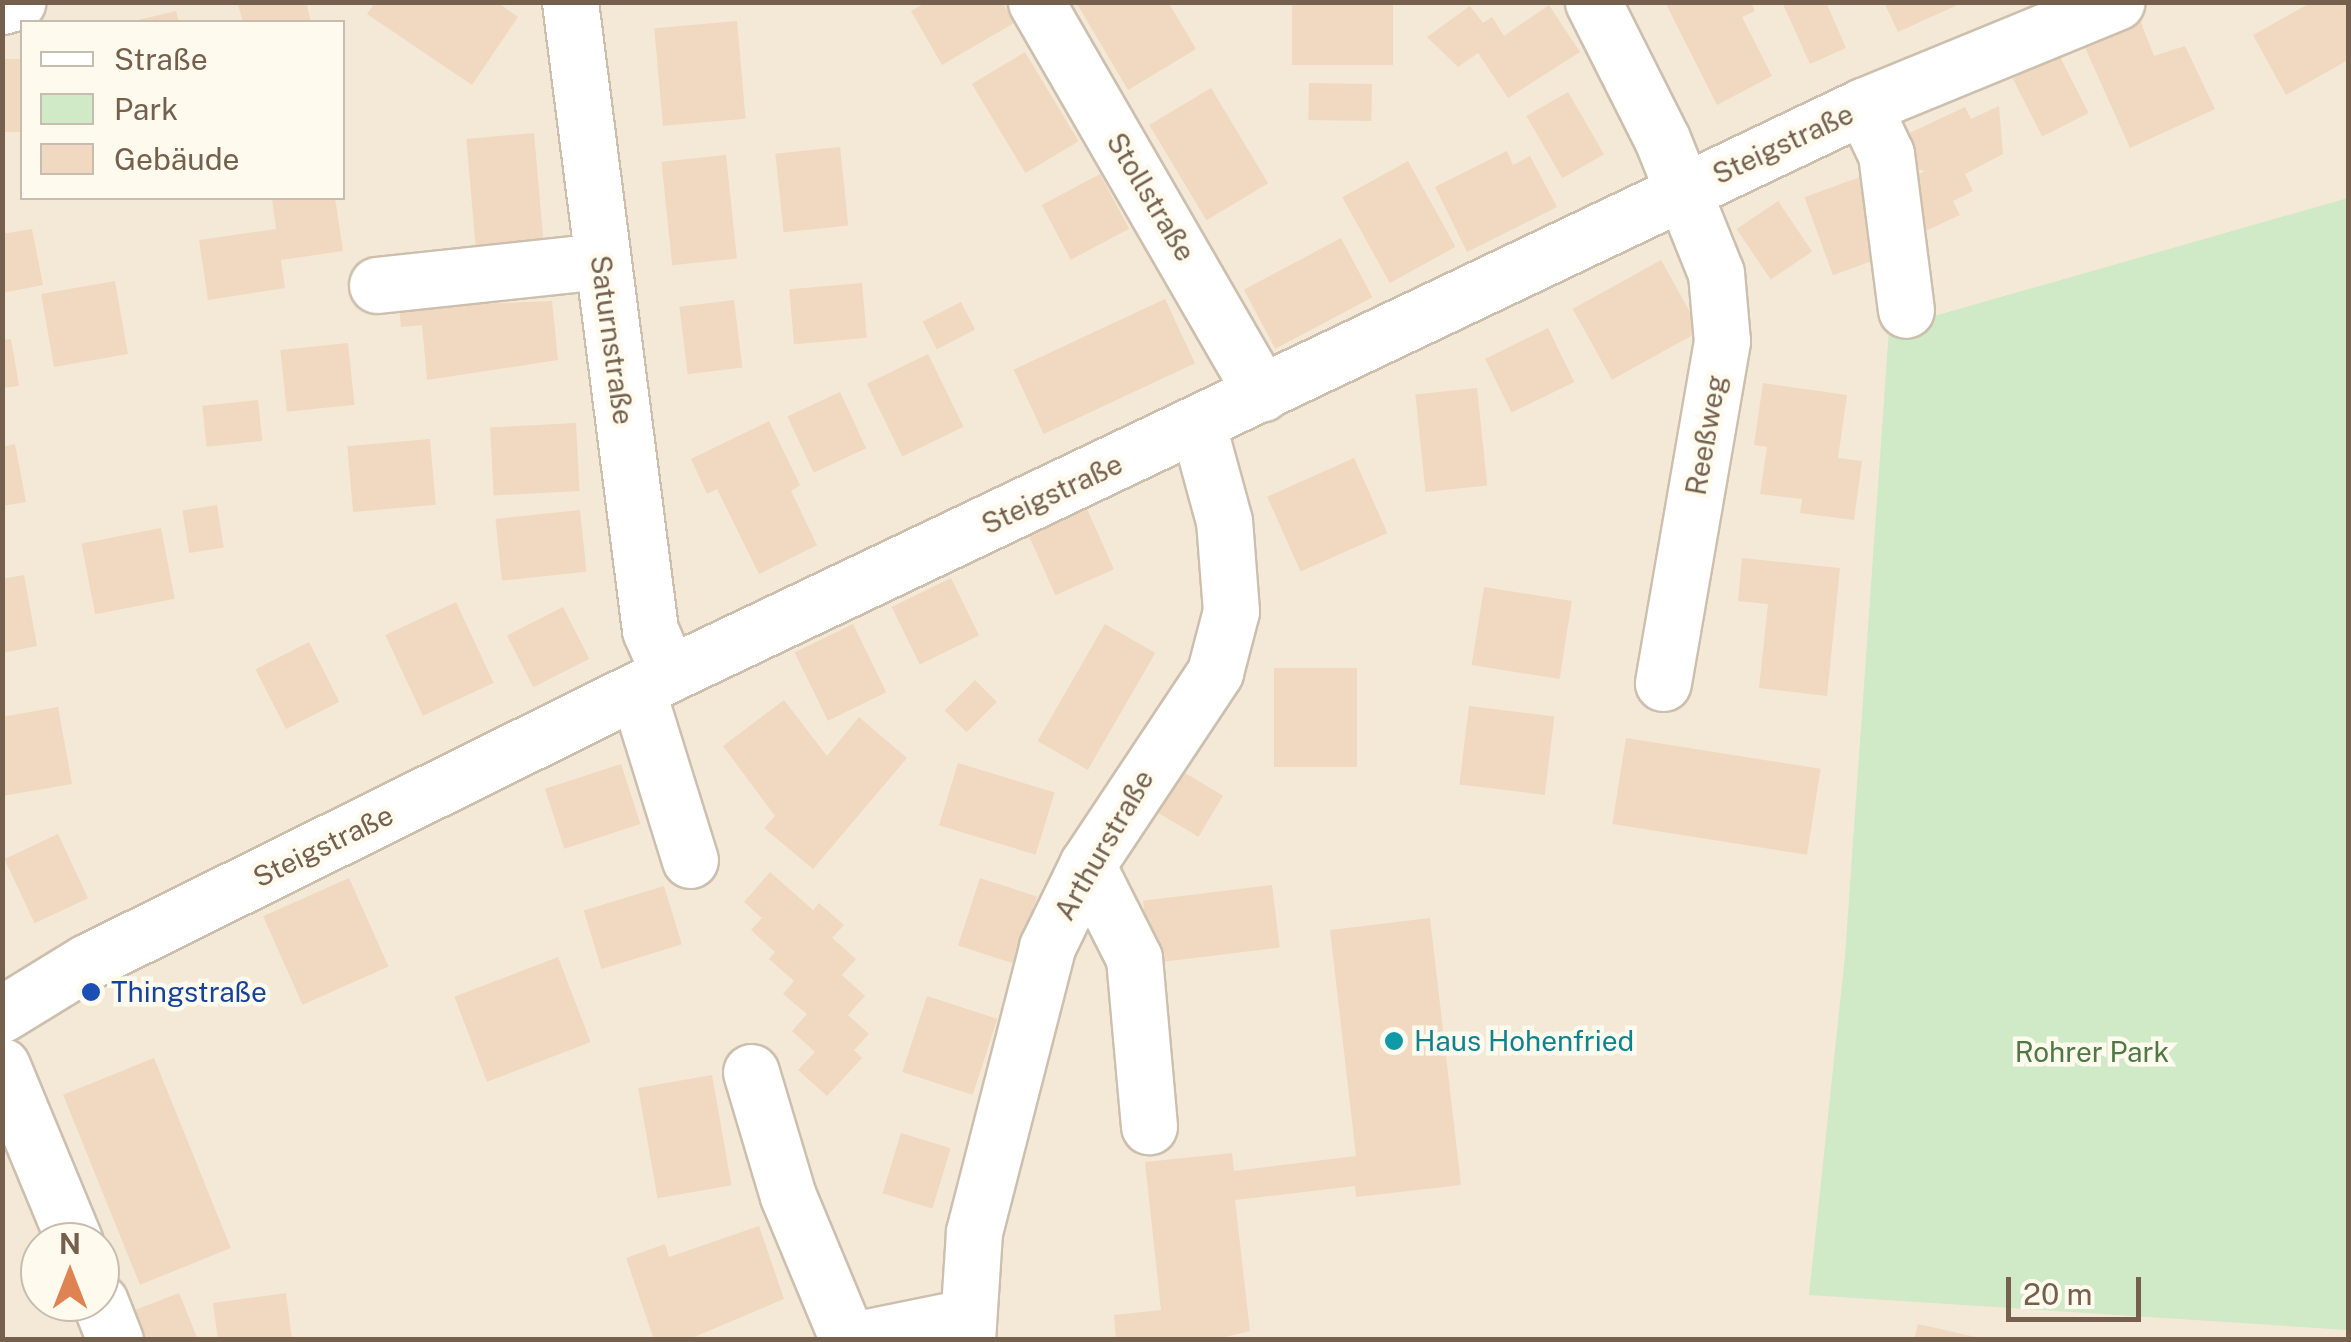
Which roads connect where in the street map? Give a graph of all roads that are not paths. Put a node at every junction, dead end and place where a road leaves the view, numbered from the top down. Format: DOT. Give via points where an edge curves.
graph roads {
  1 [pos="17,2"];
  2 [pos="570,2"];
  3 [pos="1036,2"];
  4 [pos="1593,2"];
  5 [pos="2116,2"];
  6 [pos="2,6"];
  7 [pos="1863,106"];
  8 [pos="1683,191"];
  9 [pos="601,261"];
  10 [pos="376,285"];
  11 [pos="1906,310"];
  12 [pos="1262,394"];
  13 [pos="1198,426"];
  14 [pos="654,682"];
  15 [pos="1664,683"];
  16 [pos="690,860"];
  17 [pos="1087,865"];
  18 [pos="2,1014"];
  19 [pos="2,1066"];
  20 [pos="751,1072"];
  21 [pos="1150,1126"];
  22 [pos="67,1222"];
  23 [pos="967,1328"];
  24 [pos="850,1340"];
  1 -- 6 [label="street"];
  2 -- 9 [label="street, Saturnstraße"];
  3 -- 12 [label="street, Stollstraße"];
  4 -- 8 [label="street, Reeßweg"];
  5 -- 7 [label="street, Steigstraße"];
  7 -- 8 [label="street, Steigstraße"];
  7 -- 11 [label="street" via="1892,184"];
  8 -- 12 [label="street, Steigstraße"];
  8 -- 15 [label="street, Reeßweg" via="1716,272 1722,341"];
  9 -- 10 [label="street"];
  9 -- 14 [label="street, Saturnstraße"];
  12 -- 13 [label="street, Steigstraße"];
  13 -- 14 [label="street, Steigstraße"];
  13 -- 17 [label="street, Arthurstraße" via="1224,521 1231,611 1216,672"];
  14 -- 16 [label="street, Saturnstraße"];
  14 -- 18 [label="street, Steigstraße" via="86,962"];
  17 -- 21 [label="street" via="1134,958"];
  17 -- 23 [label="street, Arthurstraße" via="1047,947 1014,1065 974,1232"];
  19 -- 22 [label="street"];
  20 -- 24 [label="street" via="788,1196"];
  23 -- 24 [label="street"];
}
